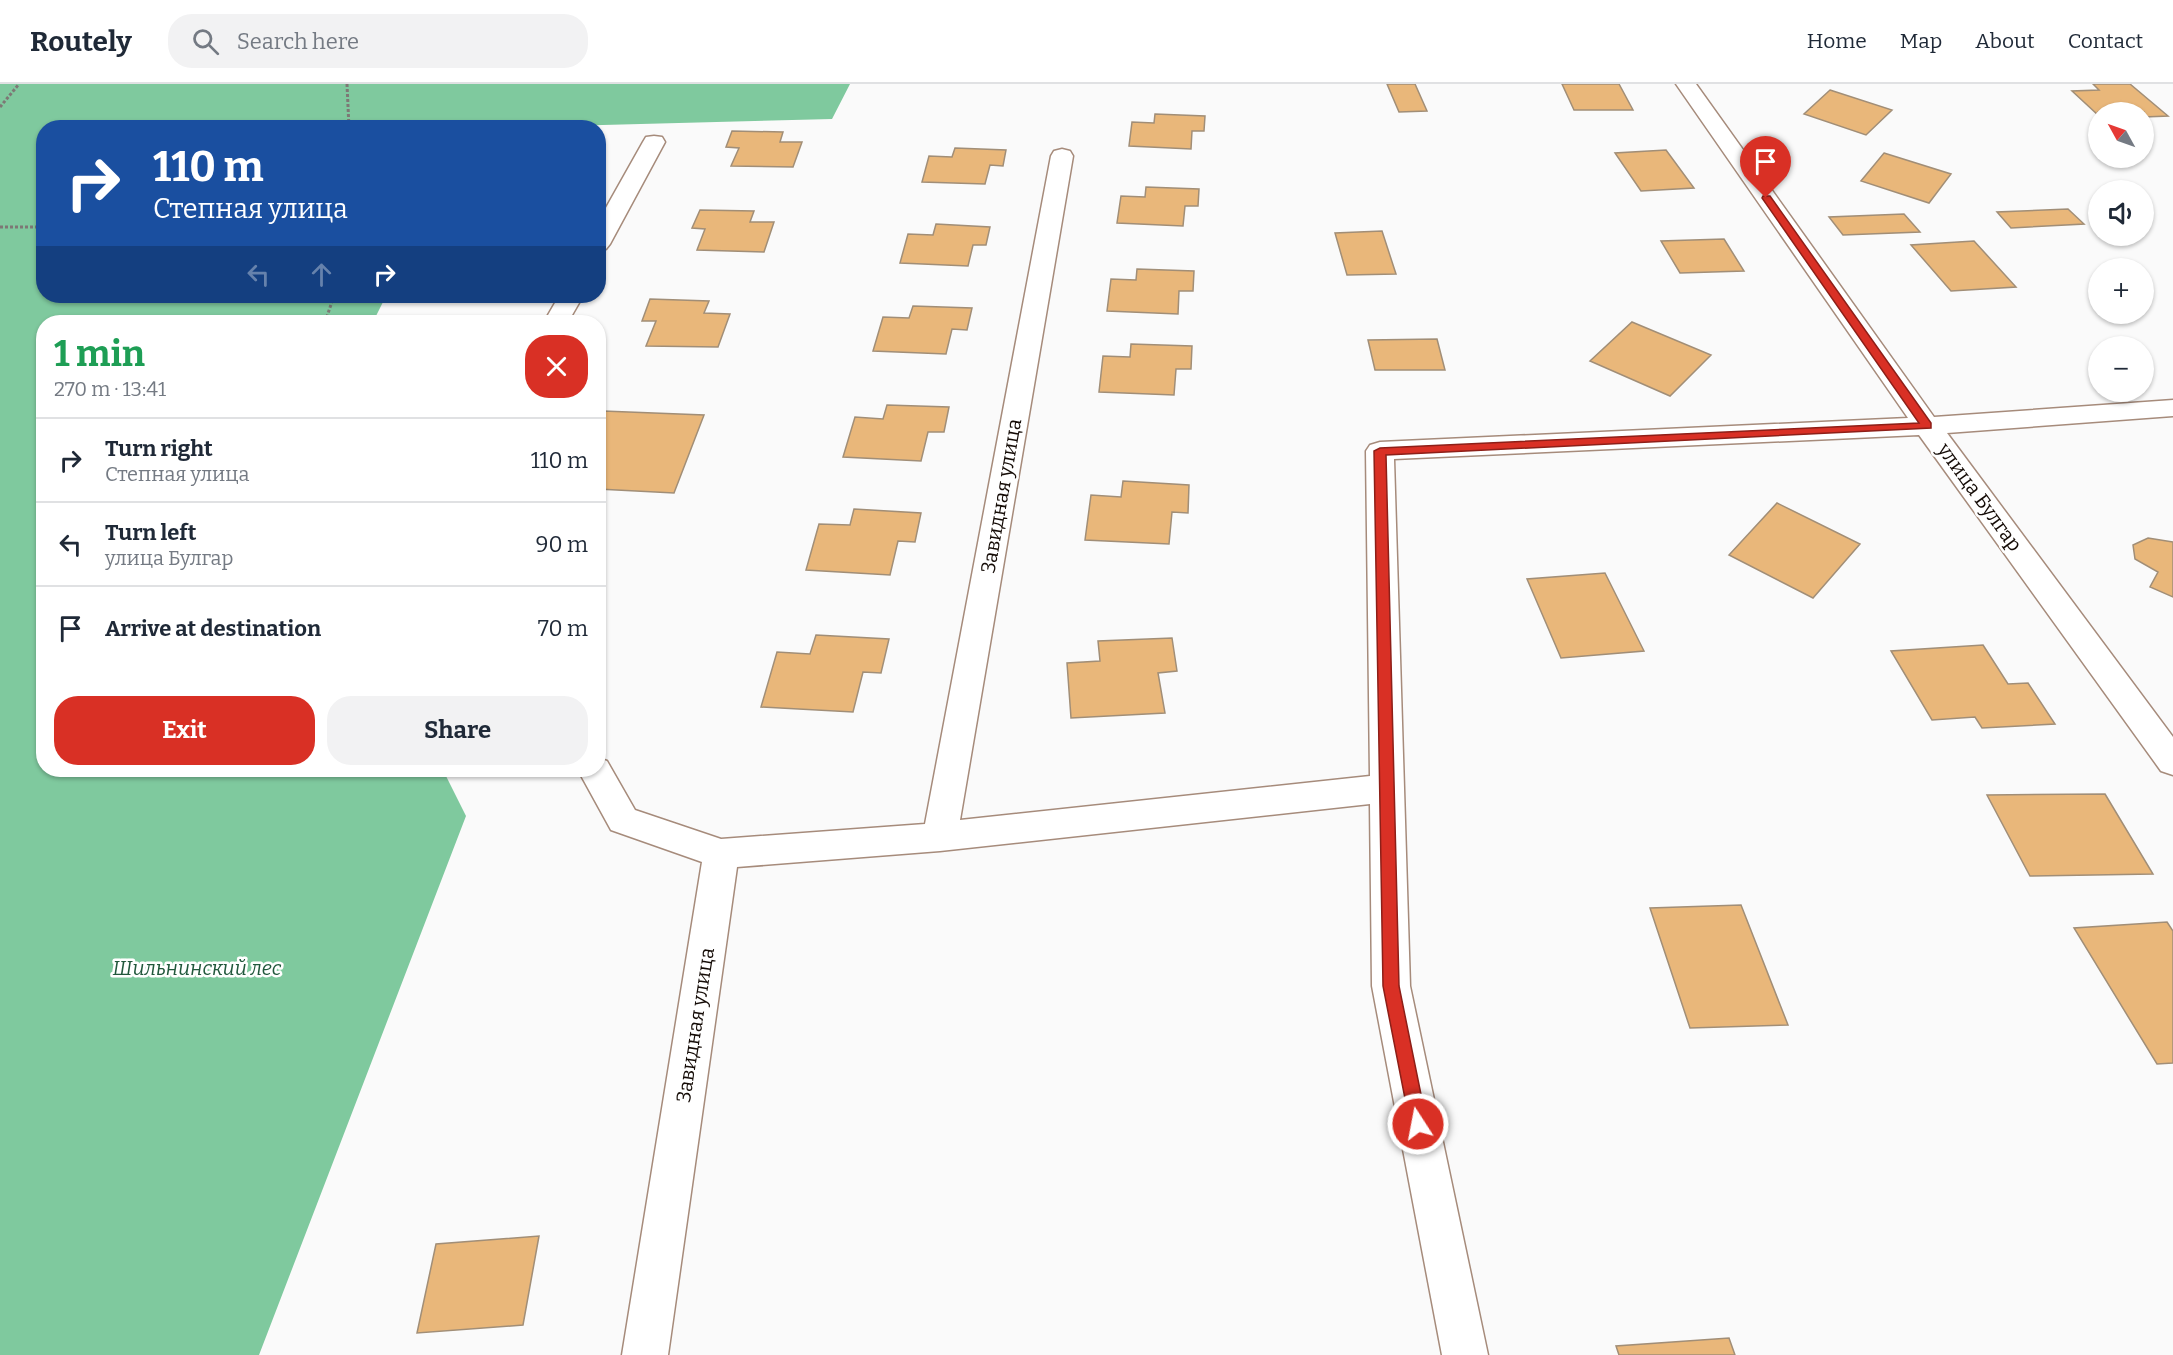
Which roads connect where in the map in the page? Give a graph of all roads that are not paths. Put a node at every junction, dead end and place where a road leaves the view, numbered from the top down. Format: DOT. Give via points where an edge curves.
graph roads {
  1 [pos="1686,84"];
  2 [pos="654,142"];
  3 [pos="1062,156"];
  4 [pos="606,229"];
  5 [pos="2173,408"];
  6 [pos="1927,426"];
  7 [pos="2173,762"];
  8 [pos="599,777"];
  9 [pos="1387,788"];
  10 [pos="940,837"];
  11 [pos="721,854"];
  12 [pos="645,1355"];
  13 [pos="1465,1355"];
  1 -- 6 [label="street, улица Булгар"];
  2 -- 4 [label="street"];
  3 -- 10 [label="street, Завидная улица"];
  5 -- 6 [label="street"];
  6 -- 7 [label="street, улица Булгар"];
  6 -- 9 [label="street" via="1380,451"];
  8 -- 11 [label="street" via="623,820"];
  9 -- 10 [label="street"];
  9 -- 13 [label="street" via="1391,986"];
  10 -- 11 [label="street"];
  11 -- 12 [label="street, Завидная улица"];
}
